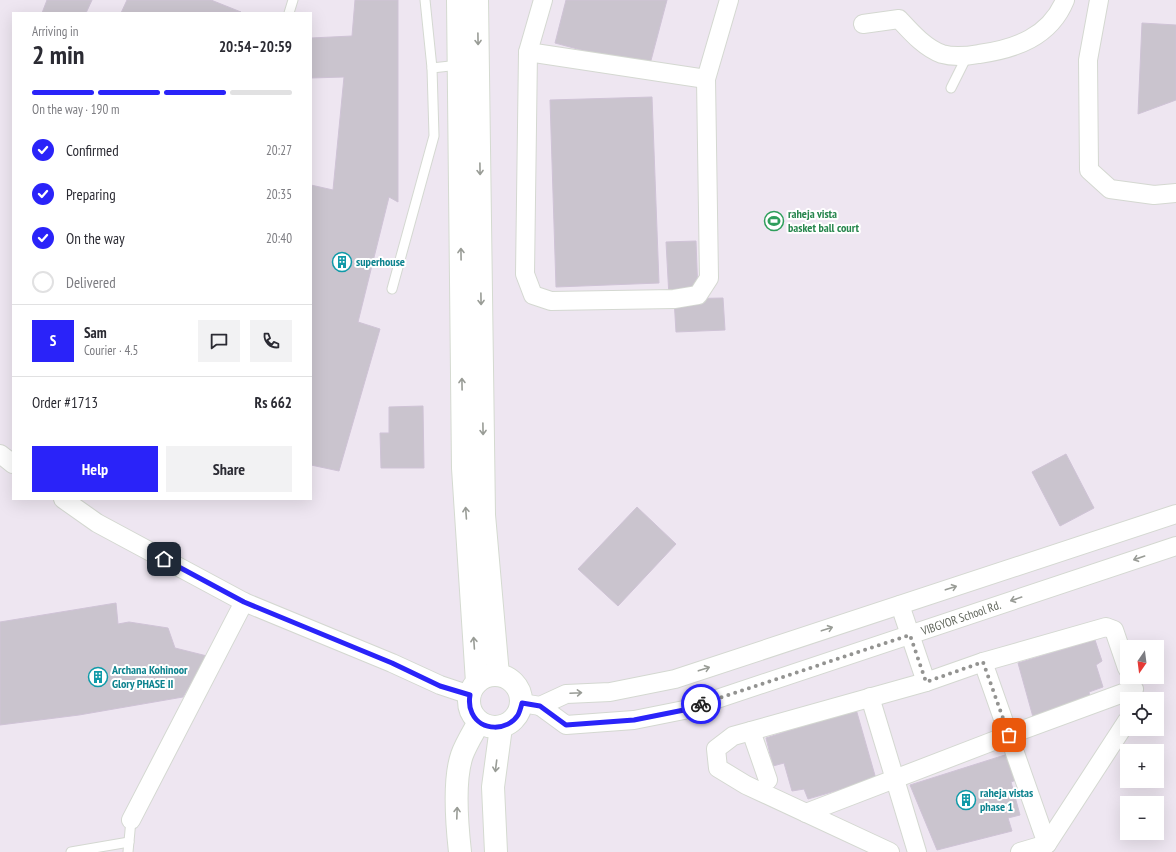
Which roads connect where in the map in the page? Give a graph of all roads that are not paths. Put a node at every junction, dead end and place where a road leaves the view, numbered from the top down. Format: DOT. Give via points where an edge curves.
graph roads {
  1 [pos="293,0"];
  2 [pos="425,0"];
  3 [pos="458,0"];
  4 [pos="477,0"];
  5 [pos="543,0"];
  6 [pos="728,0"];
  7 [pos="1065,0"];
  8 [pos="1099,0"];
  9 [pos="289,12"];
  10 [pos="863,24"];
  11 [pos="528,52"];
  12 [pos="967,56"];
  13 [pos="459,65"];
  14 [pos="432,68"];
  15 [pos="706,79"];
  16 [pos="951,88"];
  17 [pos="1176,193"];
  18 [pos="392,289"];
  19 [pos="0,454"];
  20 [pos="12,463"];
  21 [pos="65,500"];
  22 [pos="1176,514"];
  23 [pos="1176,546"];
  24 [pos="244,602"];
  25 [pos="900,605"];
  26 [pos="910,635"];
  27 [pos="1120,648"];
  28 [pos="983,662"];
  29 [pos="498,675"];
  30 [pos="926,682"];
  31 [pos="1132,688"];
  32 [pos="473,689"];
  33 [pos="870,698"];
  34 [pos="531,705"];
  35 [pos="479,722"];
  36 [pos="501,727"];
  37 [pos="751,731"];
  38 [pos="1120,732"];
  39 [pos="1009,735"];
  40 [pos="894,779"];
  41 [pos="768,780"];
  42 [pos="806,813"];
  43 [pos="131,820"];
  44 [pos="129,842"];
  45 [pos="1048,844"];
  46 [pos="71,852"];
  47 [pos="128,852"];
  48 [pos="460,852"];
  49 [pos="496,852"];
  50 [pos="890,852"];
  51 [pos="917,852"];
  52 [pos="1020,852"];
  1 -- 9 [label="lane"];
  2 -- 14 [label="lane"];
  3 -- 13 [label="street"];
  4 -- 29 [label="street, one-way" via="484,515"];
  5 -- 11 [label="street"];
  6 -- 15 [label="street"];
  7 -- 12 [label="street" via="1060,12 1043,30 1022,44 1002,51"];
  8 -- 17 [label="street" via="1088,60 1089,170 1110,189 1154,195"];
  10 -- 12 [label="street" via="899,19 920,41 942,54"];
  11 -- 15 [label="street"];
  11 -- 15 [label="street" via="526,274 533,295 551,301 674,300 698,295 708,278"];
  12 -- 16 [label="lane"];
  13 -- 14 [label="lane"];
  32 -- 13 [label="street, one-way" via="463,468"];
  14 -- 18 [label="lane" via="434,136"];
  19 -- 20 [label="street"];
  21 -- 24 [label="street" via="97,523"];
  25 -- 22 [label="street, one-way"];
  23 -- 26 [label="street, VIBGYOR School Rd., one-way"];
  24 -- 32 [label="street" via="392,663 440,686"];
  24 -- 43 [label="street"];
  25 -- 26 [label="street"];
  34 -- 25 [label="street, one-way" via="566,694 610,692 675,679"];
  26 -- 30 [label="street"];
  26 -- 34 [label="street, VIBGYOR School Rd." via="684,710 634,720 566,725"];
  27 -- 28 [label="street" via="1114,630 1106,627"];
  28 -- 30 [label="street"];
  28 -- 39 [label="street"];
  29 -- 32 [label="street" via="483,678"];
  29 -- 34 [label="street" via="512,681"];
  30 -- 33 [label="street"];
  31 -- 39 [label="street"];
  32 -- 35 [label="street" via="469,705"];
  33 -- 37 [label="street"];
  33 -- 40 [label="street"];
  34 -- 36 [label="street"];
  35 -- 36 [label="street" via="489,727"];
  48 -- 35 [label="street, one-way" via="456,820 458,774 462,755"];
  36 -- 49 [label="street, one-way" via="493,787"];
  37 -- 41 [label="street"];
  37 -- 42 [label="street" via="733,736 716,749 718,768 746,785"];
  38 -- 45 [label="street"];
  39 -- 40 [label="street"];
  39 -- 45 [label="street"];
  40 -- 42 [label="street"];
  40 -- 51 [label="street"];
  42 -- 50 [label="street"];
  43 -- 44 [label="lane"];
  44 -- 46 [label="lane"];
  44 -- 47 [label="lane"];
  45 -- 52 [label="street"];
}
